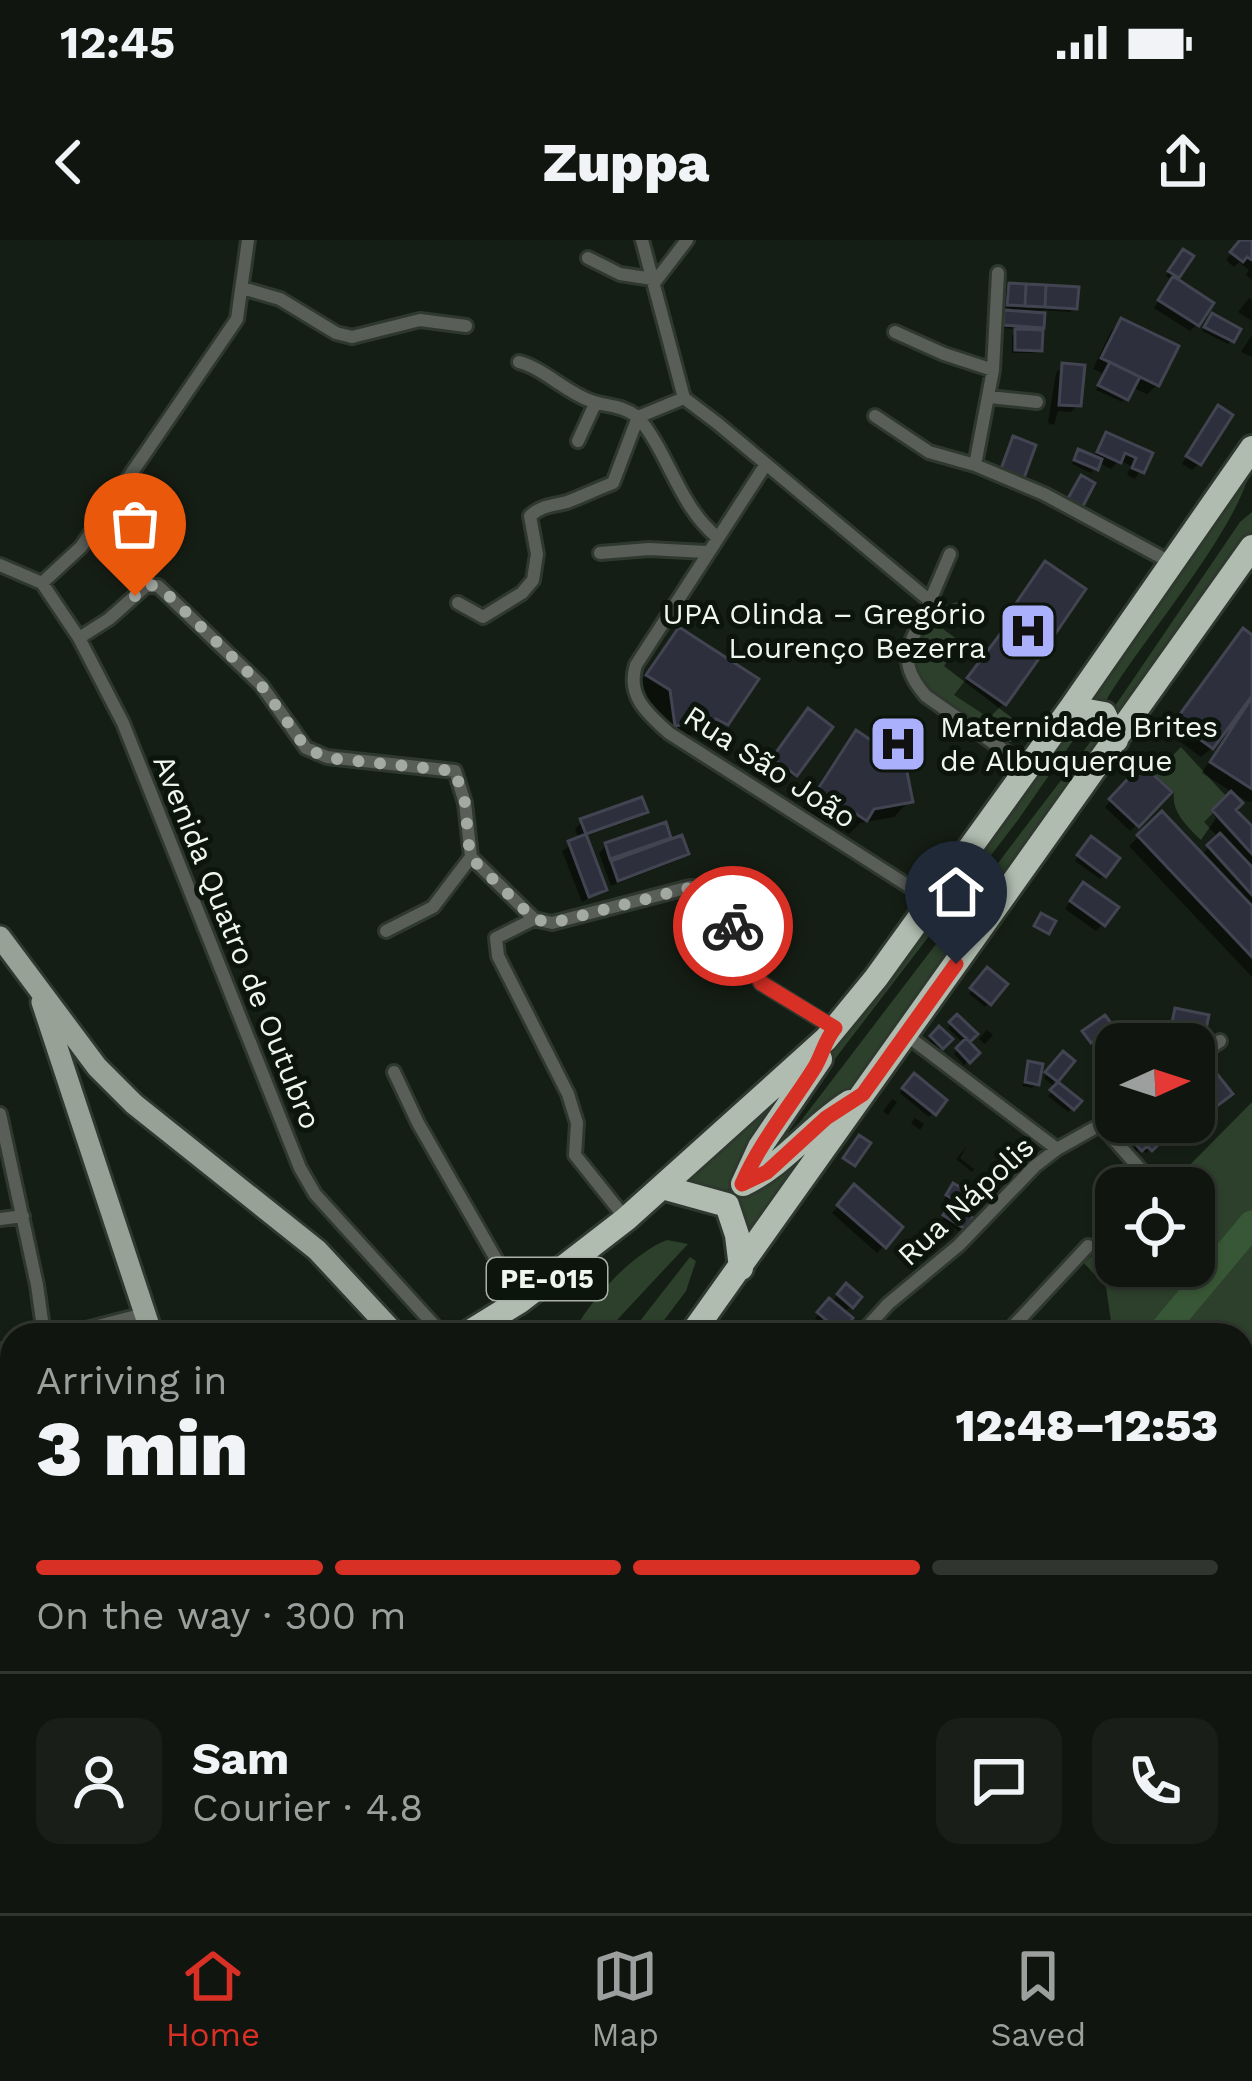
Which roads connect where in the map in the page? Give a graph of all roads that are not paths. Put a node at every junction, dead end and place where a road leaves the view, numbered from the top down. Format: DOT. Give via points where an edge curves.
graph roads {
  1 [pos="248,240"];
  2 [pos="642,240"];
  3 [pos="687,240"];
  4 [pos="588,258"];
  5 [pos="998,273"];
  6 [pos="654,281"];
  7 [pos="242,288"];
  8 [pos="466,326"];
  9 [pos="895,332"];
  10 [pos="519,362"];
  11 [pos="993,370"];
  12 [pos="988,397"];
  13 [pos="684,398"];
  14 [pos="1037,402"];
  15 [pos="595,404"];
  16 [pos="638,416"];
  17 [pos="875,416"];
  18 [pos="578,441"];
  19 [pos="1252,448"];
  20 [pos="975,465"];
  21 [pos="769,466"];
  22 [pos="717,537"];
  23 [pos="1252,547"];
  24 [pos="706,552"];
  25 [pos="600,553"];
  26 [pos="950,554"];
  27 [pos="1170,562"];
  28 [pos="0,565"];
  29 [pos="42,583"];
  30 [pos="930,601"];
  31 [pos="458,603"];
  32 [pos="79,638"];
  33 [pos="1071,708"];
  34 [pos="1116,740"];
  35 [pos="1028,767"];
  36 [pos="470,857"];
  37 [pos="932,901"];
  38 [pos="534,919"];
  39 [pos="386,931"];
  40 [pos="0,938"];
  41 [pos="35,985"];
  42 [pos="830,1034"];
  43 [pos="905,1034"];
  44 [pos="1220,1041"];
  45 [pos="1215,1044"];
  46 [pos="394,1072"];
  47 [pos="863,1094"];
  48 [pos="0,1114"];
  49 [pos="1095,1130"];
  50 [pos="1117,1143"];
  51 [pos="1057,1149"];
  52 [pos="1138,1167"];
  53 [pos="662,1187"];
  54 [pos="22,1216"];
  55 [pos="626,1219"];
  56 [pos="0,1220"];
  57 [pos="1088,1246"];
  58 [pos="741,1268"];
  59 [pos="520,1301"];
  60 [pos="42,1323"];
  61 [pos="148,1323"];
  62 [pos="385,1323"];
  63 [pos="432,1323"];
  64 [pos="485,1323"];
  65 [pos="700,1323"];
  66 [pos="871,1323"];
  67 [pos="1016,1323"];
  1 -- 7 [label="street"];
  2 -- 6 [label="street"];
  3 -- 6 [label="street"];
  4 -- 6 [label="street"];
  5 -- 11 [label="street"];
  6 -- 13 [label="street"];
  7 -- 8 [label="street" via="280,298 352,337 420,320"];
  7 -- 29 [label="street" via="237,320 221,344 81,547"];
  9 -- 11 [label="street"];
  10 -- 15 [label="street"];
  11 -- 12 [label="street"];
  12 -- 14 [label="street"];
  12 -- 20 [label="street"];
  13 -- 16 [label="street"];
  13 -- 21 [label="street"];
  15 -- 16 [label="street"];
  15 -- 18 [label="street"];
  16 -- 22 [label="street" via="694,514"];
  16 -- 31 [label="street" via="613,483 530,516 537,563 527,589 483,617"];
  17 -- 20 [label="street" via="929,452"];
  19 -- 27 [label="highway, PE-015"];
  20 -- 27 [label="street"];
  21 -- 22 [label="street, Rua São João"];
  21 -- 30 [label="street"];
  22 -- 24 [label="street, Rua São João"];
  23 -- 34 [label="highway"];
  24 -- 25 [label="street"];
  24 -- 37 [label="street, Rua São João" via="636,665 637,698 695,751"];
  26 -- 30 [label="street"];
  27 -- 33 [label="highway, PE-015"];
  28 -- 29 [label="street"];
  29 -- 32 [label="street, Avenida Quatro de Outubro"];
  30 -- 35 [label="street" via="906,655 914,682"];
  32 -- 36 [label="street" via="146,586 158,586 261,685 306,748 327,758 455,771"];
  32 -- 63 [label="street, Avenida Quatro de Outubro" via="154,793 300,1168 333,1217"];
  33 -- 34 [label="highway" via="1104,714"];
  33 -- 35 [label="highway, PE-015"];
  34 -- 43 [label="highway"];
  35 -- 37 [label="highway, PE-015"];
  36 -- 38 [label="street"];
  36 -- 39 [label="street" via="433,907"];
  37 -- 42 [label="highway, PE-015"];
  38 -- 42 [label="street" via="552,923 711,888 761,983"];
  38 -- 55 [label="street" via="496,938 497,956 568,1094 575,1155"];
  40 -- 41 [label="main road"];
  41 -- 61 [label="main road"];
  41 -- 62 [label="main road" via="134,1104 317,1250"];
  42 -- 47 [label="highway" via="742,1184"];
  42 -- 53 [label="highway, PE-015"];
  43 -- 47 [label="highway"];
  43 -- 51 [label="street"];
  44 -- 45 [label="street"];
  46 -- 59 [label="street"];
  47 -- 58 [label="highway"];
  48 -- 54 [label="street"];
  49 -- 51 [label="street, Rua Nápolis"];
  50 -- 52 [label="street"];
  51 -- 66 [label="street, Rua Nápolis"];
  53 -- 55 [label="highway, PE-015"];
  53 -- 58 [label="highway" via="727,1205"];
  54 -- 56 [label="street"];
  54 -- 60 [label="street"];
  55 -- 59 [label="highway, PE-015"];
  57 -- 67 [label="street"];
  58 -- 65 [label="highway"];
  59 -- 64 [label="highway, PE-015"];
}
